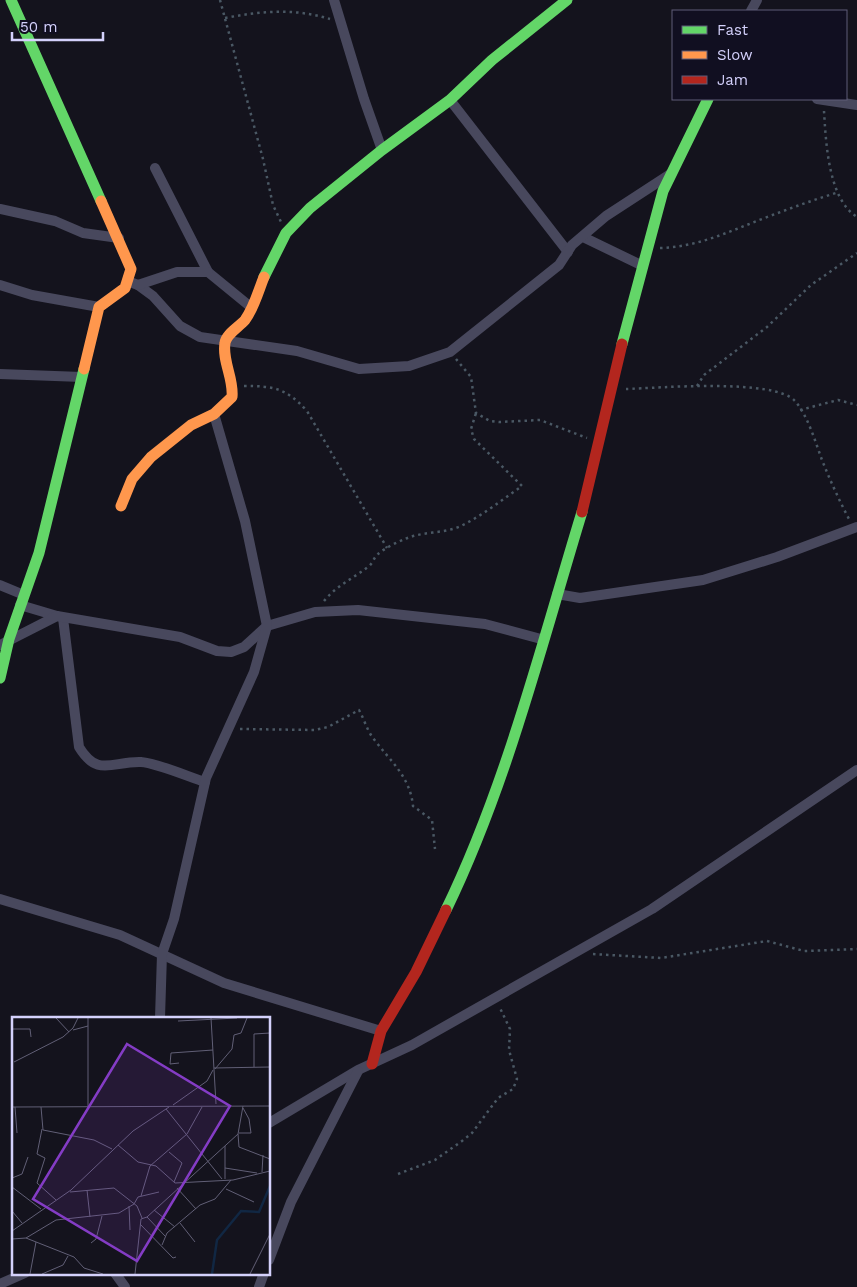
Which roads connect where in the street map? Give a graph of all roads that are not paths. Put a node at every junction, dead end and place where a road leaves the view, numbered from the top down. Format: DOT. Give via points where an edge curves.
graph roads {
  1 [pos="11,0"];
  2 [pos="334,0"];
  3 [pos="567,0"];
  4 [pos="450,100"];
  5 [pos="708,100"];
  6 [pos="826,100"];
  7 [pos="857,105"];
  8 [pos="382,150"];
  9 [pos="155,168"];
  10 [pos="673,172"];
  11 [pos="0,208"];
  12 [pos="582,237"];
  13 [pos="119,238"];
  14 [pos="568,252"];
  15 [pos="643,266"];
  16 [pos="208,272"];
  17 [pos="134,284"];
  18 [pos="0,285"];
  19 [pos="99,307"];
  20 [pos="252,308"];
  21 [pos="225,340"];
  22 [pos="0,374"];
  23 [pos="82,377"];
  24 [pos="214,414"];
  25 [pos="121,506"];
  26 [pos="856,528"];
  27 [pos="0,585"];
  28 [pos="558,594"];
  29 [pos="22,600"];
  30 [pos="60,617"];
  31 [pos="267,626"];
  32 [pos="541,639"];
  33 [pos="4,642"];
  34 [pos="0,678"];
  35 [pos="857,770"];
  36 [pos="205,782"];
  37 [pos="0,899"];
  38 [pos="162,954"];
  39 [pos="160,1017"];
  40 [pos="381,1031"];
  41 [pos="372,1064"];
  42 [pos="358,1070"];
  43 [pos="270,1122"];
  44 [pos="270,1257"];
  45 [pos="23,1274"];
  46 [pos="116,1274"];
  47 [pos="264,1274"];
  48 [pos="0,1284"];
  49 [pos="125,1287"];
  50 [pos="259,1287"];
  1 -- 13 [label="street"];
  2 -- 8 [label="street"];
  3 -- 4 [label="street" via="492,60"];
  4 -- 8 [label="street"];
  4 -- 14 [label="street"];
  5 -- 10 [label="street"];
  6 -- 7 [label="street"];
  8 -- 20 [label="street" via="310,208 286,233"];
  9 -- 16 [label="street"];
  10 -- 12 [label="street" via="611,212"];
  10 -- 15 [label="street" via="663,191"];
  11 -- 13 [label="street" via="55,221 82,233"];
  12 -- 14 [label="street" via="572,244"];
  12 -- 15 [label="street"];
  13 -- 17 [label="street"];
  14 -- 21 [label="street" via="559,264 450,352 409,366 359,369 297,351"];
  15 -- 28 [label="street" via="600,443"];
  16 -- 17 [label="street" via="177,272"];
  16 -- 20 [label="street"];
  17 -- 19 [label="street"];
  17 -- 21 [label="street" via="153,296 190,334"];
  18 -- 19 [label="street" via="32,295"];
  19 -- 23 [label="street"];
  20 -- 21 [label="street"];
  21 -- 24 [label="street" via="232,397"];
  22 -- 23 [label="street"];
  23 -- 29 [label="street" via="39,553"];
  24 -- 25 [label="street" via="191,425 151,457 132,479"];
  24 -- 31 [label="street" via="245,521"];
  26 -- 28 [label="street" via="703,580 580,598"];
  27 -- 29 [label="street"];
  28 -- 32 [label="street"];
  29 -- 30 [label="street"];
  29 -- 33 [label="street"];
  30 -- 31 [label="street" via="180,638 217,651 231,652 244,647"];
  30 -- 33 [label="street"];
  30 -- 36 [label="street" via="79,747 87,760 102,766 142,762"];
  31 -- 32 [label="street" via="315,612 358,610 485,624"];
  31 -- 36 [label="street" via="254,672"];
  32 -- 40 [label="street" via="501,777 471,858 416,972"];
  33 -- 34 [label="street"];
  35 -- 41 [label="street" via="652,909 412,1045"];
  36 -- 38 [label="street" via="174,918"];
  37 -- 38 [label="street" via="120,935"];
  38 -- 39 [label="street"];
  38 -- 40 [label="street" via="224,983"];
  40 -- 41 [label="street"];
  41 -- 42 [label="street"];
  42 -- 43 [label="street"];
  42 -- 44 [label="street" via="291,1202"];
  45 -- 48 [label="street"];
  46 -- 49 [label="street"];
  47 -- 50 [label="street"];
}
